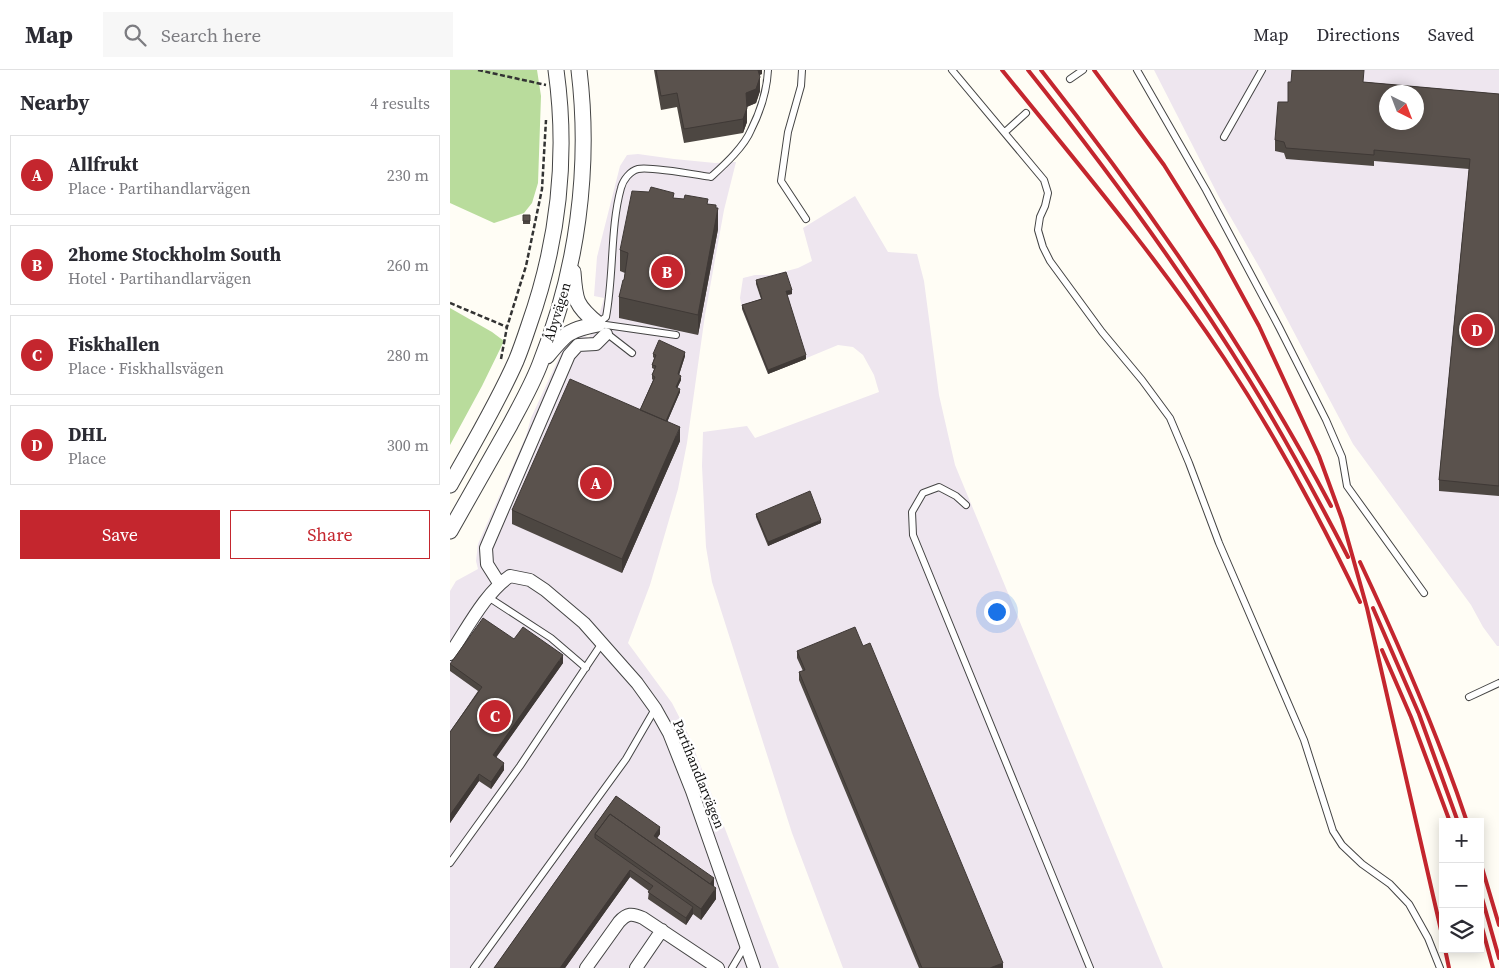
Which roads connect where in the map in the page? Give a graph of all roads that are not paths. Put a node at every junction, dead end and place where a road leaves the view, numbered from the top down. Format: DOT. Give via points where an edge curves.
graph roads {
  1 [pos="578,70"];
  2 [pos="768,70"];
  3 [pos="802,70"];
  4 [pos="952,70"];
  5 [pos="1083,70"];
  6 [pos="1136,70"];
  7 [pos="1262,70"];
  8 [pos="551,74"];
  9 [pos="1070,80"];
  10 [pos="1026,113"];
  11 [pos="1005,132"];
  12 [pos="1224,137"];
  13 [pos="806,219"];
  14 [pos="571,258"];
  15 [pos="602,329"];
  16 [pos="676,335"];
  17 [pos="632,353"];
  18 [pos="540,365"];
  19 [pos="450,485"];
  20 [pos="966,504"];
  21 [pos="450,531"];
  22 [pos="499,583"];
  23 [pos="1424,594"];
  24 [pos="488,597"];
  25 [pos="602,644"];
  26 [pos="450,654"];
  27 [pos="586,668"];
  28 [pos="1499,683"];
  29 [pos="1469,697"];
  30 [pos="655,708"];
  31 [pos="450,863"];
  32 [pos="662,930"];
  33 [pos="746,945"];
  34 [pos="474,968"];
  35 [pos="586,968"];
  36 [pos="636,968"];
  37 [pos="718,968"];
  38 [pos="732,968"];
  39 [pos="754,968"];
  40 [pos="1090,968"];
  41 [pos="1440,968"];
  1 -- 14 [label="street, Åbyvägen" via="583,115 582,186"];
  2 -- 15 [label="lane" via="767,84 751,131 711,177 639,168 627,175 621,186 610,300"];
  3 -- 13 [label="lane" via="781,181"];
  4 -- 11 [label="lane"];
  5 -- 9 [label="lane"];
  6 -- 23 [label="lane" via="1206,190 1279,327 1342,457 1347,486"];
  7 -- 12 [label="lane"];
  8 -- 19 [label="street, Åbyvägen" via="561,124 560,183 554,237 542,287 517,359 496,404"];
  10 -- 11 [label="lane"];
  11 -- 41 [label="lane" via="1047,185 1048,193 1038,230 1050,261 1170,418 1219,543 1304,740 1333,831 1342,845 1409,904"];
  14 -- 15 [label="street" via="576,301"];
  14 -- 18 [label="street, Åbyvägen"];
  15 -- 16 [label="lane"];
  15 -- 17 [label="lane"];
  15 -- 18 [label="street" via="576,328 568,332"];
  15 -- 22 [label="street" via="596,344 578,345 569,355 486,548 487,564"];
  18 -- 21 [label="street, Åbyvägen"];
  20 -- 40 [label="lane" via="939,487 923,493 912,512 912,535"];
  22 -- 24 [label="street"];
  22 -- 25 [label="street, Partihandlarvägen" via="510,576 530,580 584,623"];
  24 -- 26 [label="street"];
  24 -- 27 [label="lane" via="551,638"];
  25 -- 27 [label="lane"];
  25 -- 30 [label="street, Partihandlarvägen"];
  27 -- 31 [label="lane"];
  28 -- 29 [label="lane"];
  30 -- 33 [label="street, Partihandlarvägen" via="669,733 692,791"];
  30 -- 34 [label="lane" via="626,759"];
  32 -- 35 [label="street" via="634,914 625,915"];
  32 -- 36 [label="street"];
  32 -- 37 [label="street"];
  33 -- 38 [label="lane"];
  33 -- 39 [label="street, Partihandlarvägen"];
}
